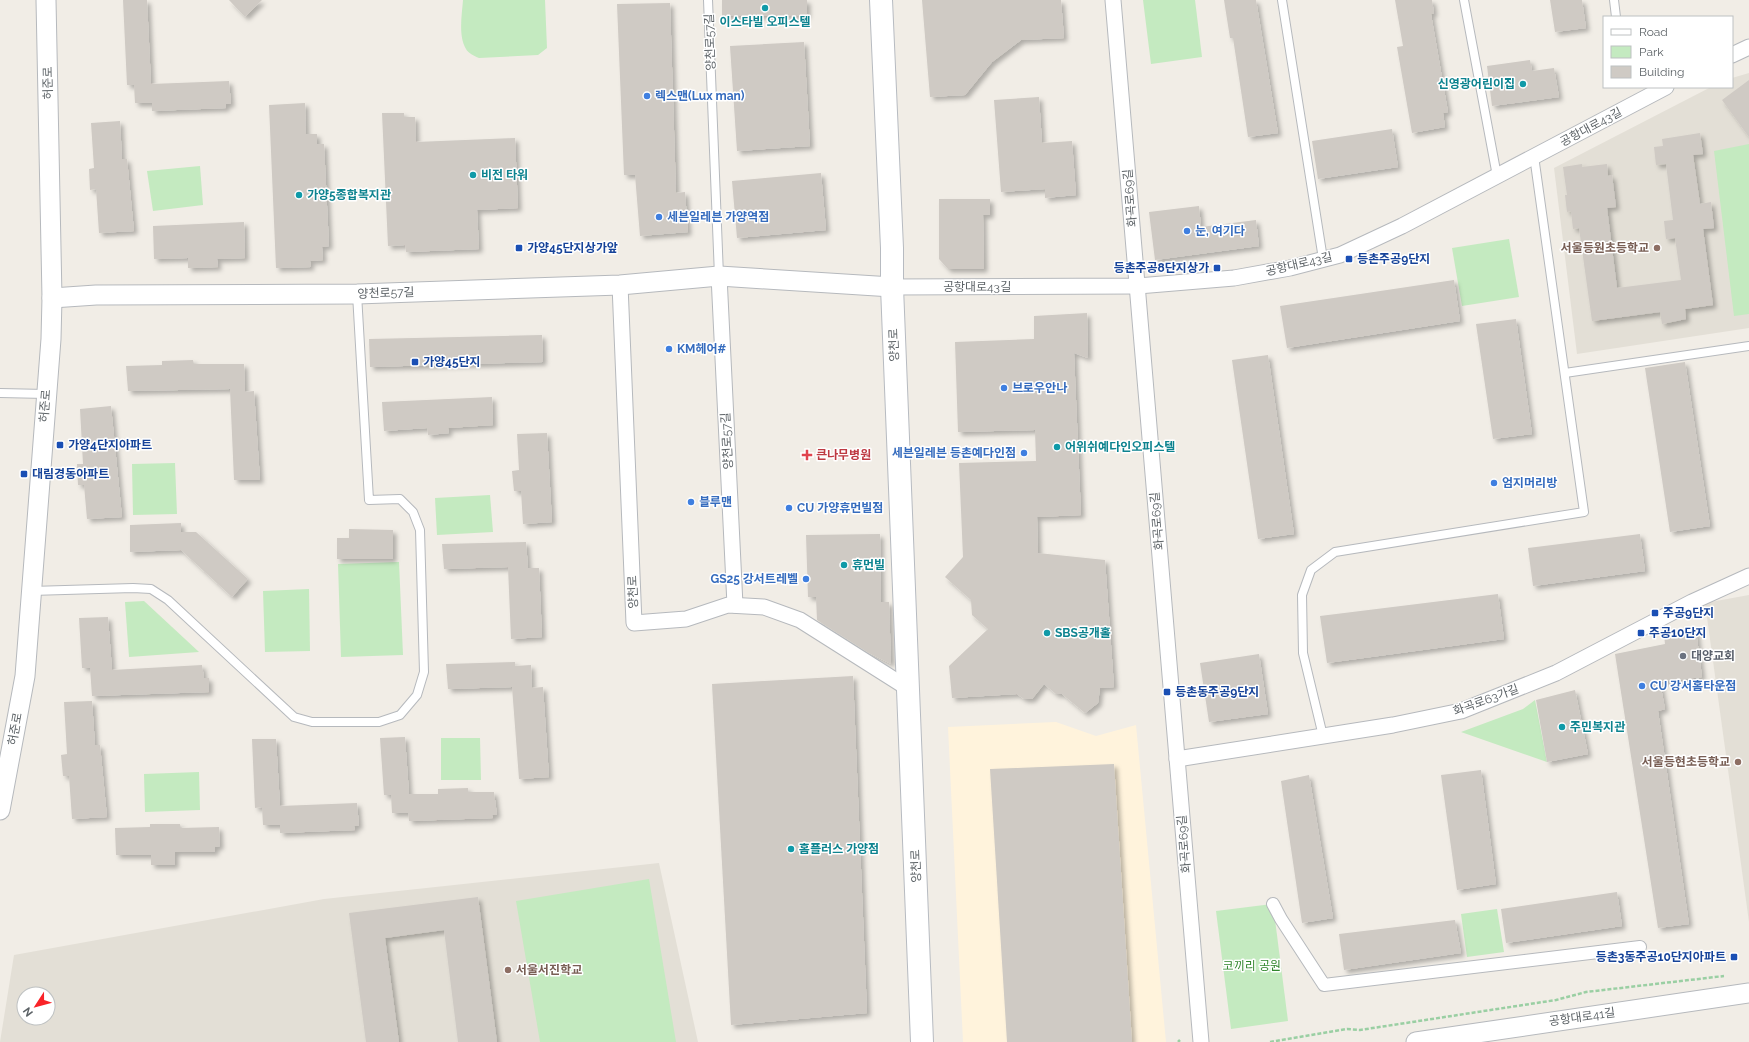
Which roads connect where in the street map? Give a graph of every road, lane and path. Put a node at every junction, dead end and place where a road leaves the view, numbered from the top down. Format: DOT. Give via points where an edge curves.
graph roads {
  1 [pos="46,0"];
  2 [pos="708,0"];
  3 [pos="881,0"];
  4 [pos="1113,0"];
  5 [pos="1282,0"];
  6 [pos="1464,0"];
  7 [pos="1614,0"];
  8 [pos="1616,16"];
  9 [pos="1749,47"];
  10 [pos="1733,55"];
  11 [pos="1664,88"];
  12 [pos="1534,156"];
  13 [pos="1497,176"];
  14 [pos="1323,260"];
  15 [pos="719,276"];
  16 [pos="620,285"];
  17 [pos="1138,286"];
  18 [pos="892,287"];
  19 [pos="357,294"];
  20 [pos="52,298"];
  21 [pos="1749,346"];
  22 [pos="1565,373"];
  23 [pos="0,393"];
  24 [pos="46,394"];
  25 [pos="1749,576"];
  26 [pos="31,591"];
  27 [pos="735,605"];
  28 [pos="909,689"];
  29 [pos="1323,736"];
  30 [pos="1177,759"];
  31 [pos="0,810"];
  32 [pos="1273,904"];
  33 [pos="1640,947"];
  34 [pos="1726,976"];
  35 [pos="1749,993"];
  36 [pos="922,1042"];
  37 [pos="1201,1042"];
  38 [pos="1270,1042"];
  39 [pos="1416,1042"];
  1 -- 20 [label="street, 허준로"];
  2 -- 15 [label="lane, 양천로57길"];
  3 -- 18 [label="main road, 양천로"];
  4 -- 17 [label="street, 화곡로69길"];
  5 -- 14 [label="lane"];
  6 -- 13 [label="lane"];
  7 -- 8 [label="lane"];
  9 -- 10 [label="street"];
  11 -- 12 [label="street, 공항대로43길"];
  12 -- 13 [label="street, 공항대로43길"];
  12 -- 22 [label="lane"];
  13 -- 14 [label="street, 공항대로43길" via="1402,226 1340,255"];
  14 -- 17 [label="street, 공항대로43길" via="1234,278"];
  15 -- 16 [label="street, 양천로57길"];
  15 -- 18 [label="street, 양천로57길"];
  15 -- 27 [label="street, 양천로57길"];
  16 -- 19 [label="street, 양천로57길"];
  16 -- 27 [label="street, 양천로" via="634,623 686,620 728,605"];
  17 -- 18 [label="street, 공항대로43길"];
  17 -- 30 [label="street, 화곡로69길"];
  18 -- 28 [label="main road, 양천로"];
  19 -- 20 [label="street, 양천로57길" via="96,295"];
  19 -- 26 [label="lane" via="369,500 400,500 413,512 420,530 424,672 417,696 400,715 379,722 312,722 294,717 168,600 151,589"];
  20 -- 24 [label="street, 허준로"];
  21 -- 22 [label="lane"];
  22 -- 29 [label="lane" via="1584,512 1335,552 1311,570 1302,595 1303,654"];
  23 -- 24 [label="lane"];
  24 -- 26 [label="street, 허준로"];
  25 -- 29 [label="street, 화곡로63가길" via="1692,602 1556,673 1462,711"];
  26 -- 31 [label="street, 허준로" via="24,676"];
  27 -- 28 [label="street, 양천로" via="764,607 800,620"];
  28 -- 36 [label="main road, 양천로"];
  29 -- 30 [label="street, 화곡로63가길"];
  30 -- 37 [label="street, 화곡로69길"];
  32 -- 33 [label="street" via="1324,985"];
  34 -- 38 [label="path" via="1586,992 1556,1000"];
  35 -- 39 [label="street, 공항대로41길"];
}
